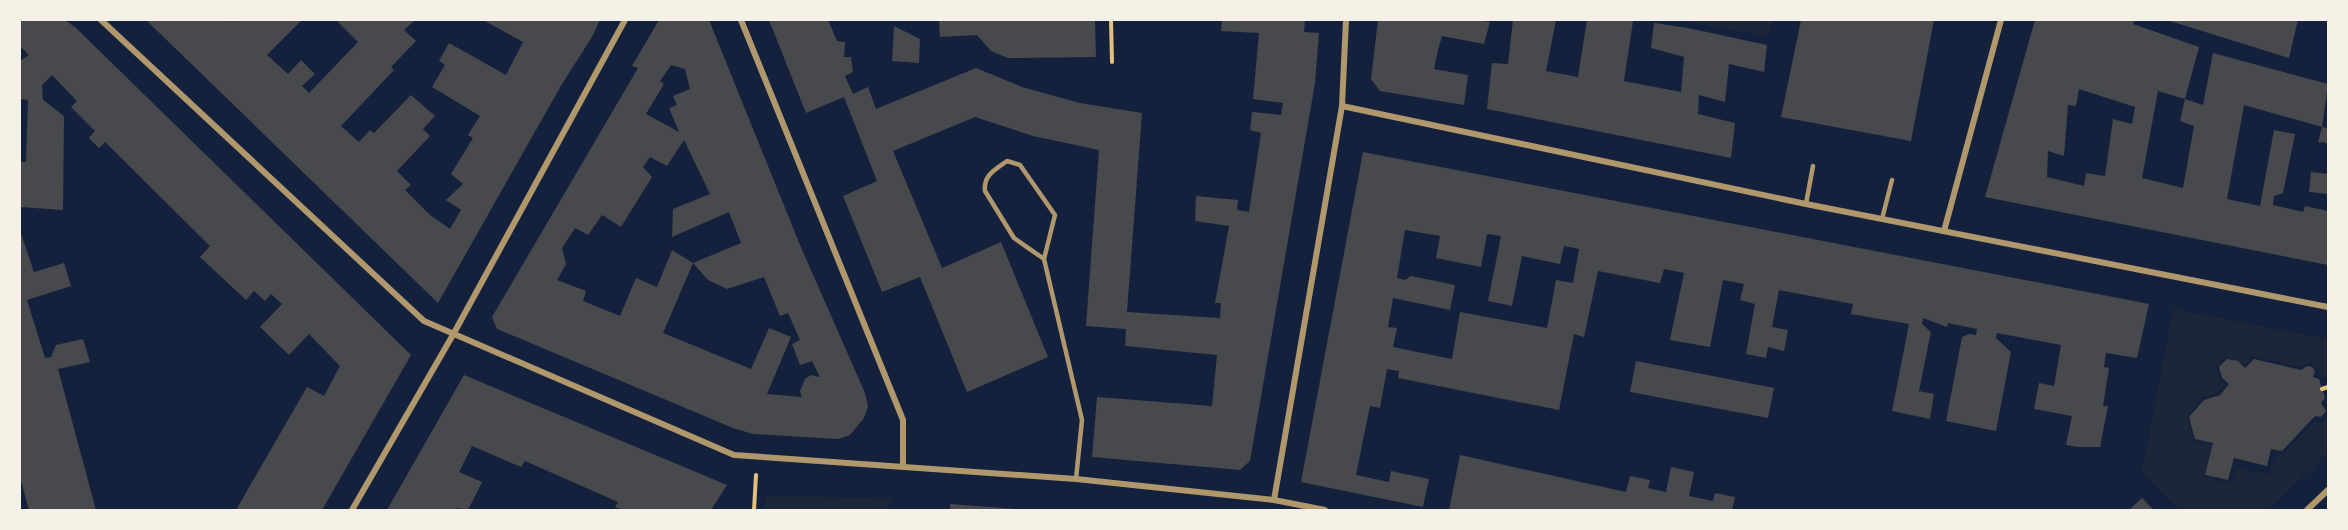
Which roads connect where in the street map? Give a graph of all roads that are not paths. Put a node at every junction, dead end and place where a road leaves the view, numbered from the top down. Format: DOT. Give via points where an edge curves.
graph roads {
  1 [pos="101,20"];
  2 [pos="625,20"];
  3 [pos="741,20"];
  4 [pos="1346,20"];
  5 [pos="2001,20"];
  6 [pos="1342,106"];
  7 [pos="1813,166"];
  8 [pos="1892,180"];
  9 [pos="1806,204"];
  10 [pos="1882,219"];
  11 [pos="1944,231"];
  12 [pos="1044,258"];
  13 [pos="2328,307"];
  14 [pos="454,333"];
  15 [pos="903,465"];
  16 [pos="1076,479"];
  17 [pos="2328,490"];
  18 [pos="1274,500"];
  19 [pos="352,510"];
  20 [pos="1325,510"];
  21 [pos="2307,510"];
  1 -- 14 [label="street" via="424,321"];
  2 -- 14 [label="street"];
  3 -- 15 [label="street" via="903,420"];
  4 -- 6 [label="street"];
  5 -- 11 [label="street"];
  6 -- 9 [label="street"];
  6 -- 18 [label="street"];
  7 -- 9 [label="lane"];
  8 -- 10 [label="lane"];
  9 -- 10 [label="street"];
  10 -- 11 [label="street"];
  11 -- 13 [label="street"];
  12 -- 12 [label="lane" via="1014,238 985,191 988,175 1007,161 1020,165 1055,215"];
  12 -- 16 [label="lane" via="1082,420"];
  14 -- 15 [label="street" via="734,455"];
  14 -- 19 [label="street"];
  15 -- 16 [label="street"];
  16 -- 18 [label="street"];
  17 -- 21 [label="street"];
  18 -- 20 [label="street"];
}
